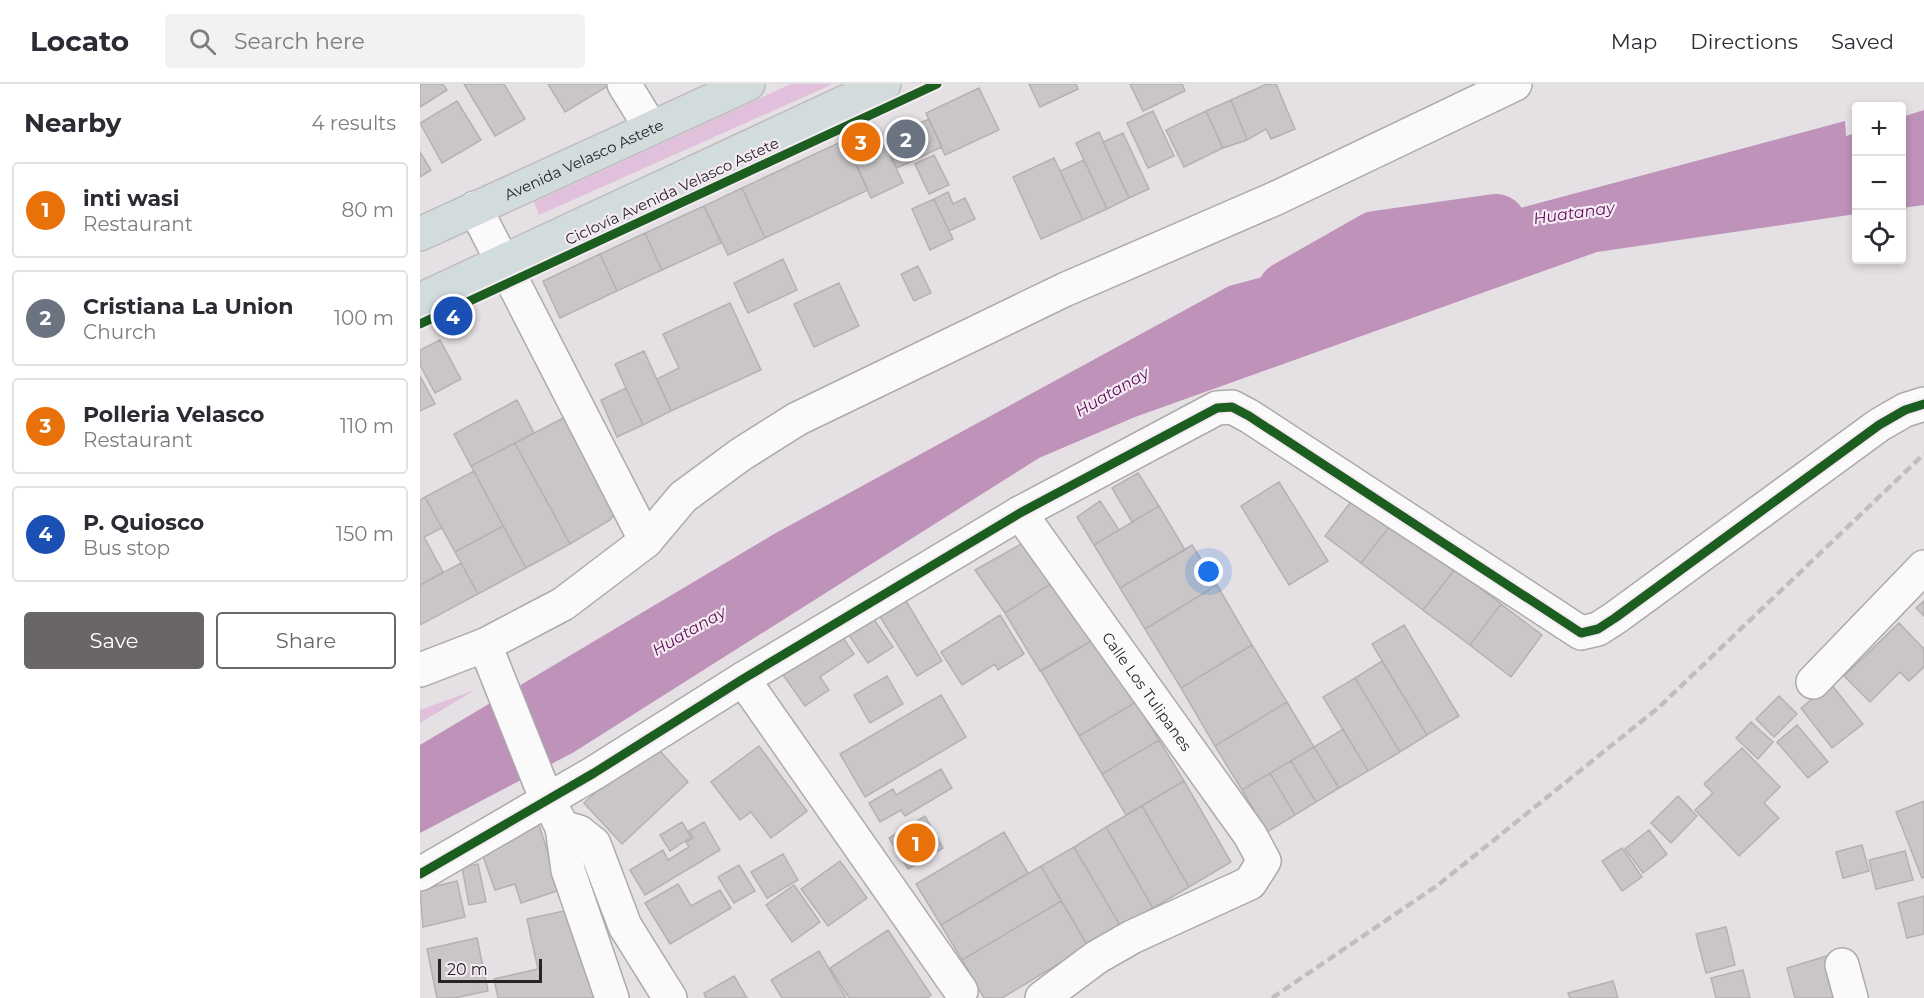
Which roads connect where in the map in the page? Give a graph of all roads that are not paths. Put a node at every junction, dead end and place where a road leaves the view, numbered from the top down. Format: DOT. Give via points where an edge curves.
graph roads {
  1 [pos="624,84"];
  2 [pos="748,84"];
  3 [pos="884,84"];
  4 [pos="1515,84"];
  5 [pos="651,128"];
  6 [pos="475,207"];
  7 [pos="420,234"];
  8 [pos="501,262"];
  9 [pos="420,300"];
  10 [pos="1924,404"];
  11 [pos="1020,513"];
  12 [pos="646,541"];
  13 [pos="1924,567"];
  14 [pos="488,655"];
  15 [pos="420,670"];
  16 [pos="743,679"];
  17 [pos="1813,682"];
  18 [pos="550,803"];
  19 [pos="420,874"];
  20 [pos="1842,965"];
  21 [pos="961,991"];
  22 [pos="612,998"];
  23 [pos="670,998"];
  24 [pos="1042,998"];
  25 [pos="1851,998"];
  1 -- 5 [label="street"];
  2 -- 5 [label="highway, Avenida Velasco Astete"];
  3 -- 8 [label="highway"];
  4 -- 12 [label="street" via="1274,199 1064,290 797,419 683,497"];
  5 -- 6 [label="highway, Avenida Velasco Astete"];
  6 -- 7 [label="highway, Avenida Velasco Astete"];
  6 -- 8 [label="street"];
  8 -- 9 [label="highway"];
  8 -- 12 [label="street"];
  10 -- 11 [label="street" via="1879,425 1615,618 1598,629 1581,633 1232,407 1217,408"];
  11 -- 16 [label="street"];
  11 -- 24 [label="street, Calle Los Tulipanes" via="1250,835 1264,861 1250,884 1132,937 1097,957"];
  12 -- 14 [label="street"];
  13 -- 17 [label="street"];
  14 -- 15 [label="street"];
  14 -- 18 [label="street"];
  16 -- 18 [label="street"];
  16 -- 21 [label="street"];
  18 -- 19 [label="street"];
  18 -- 22 [label="street" via="567,870"];
  18 -- 23 [label="street" via="594,844 625,926"];
  20 -- 25 [label="street"];
}
